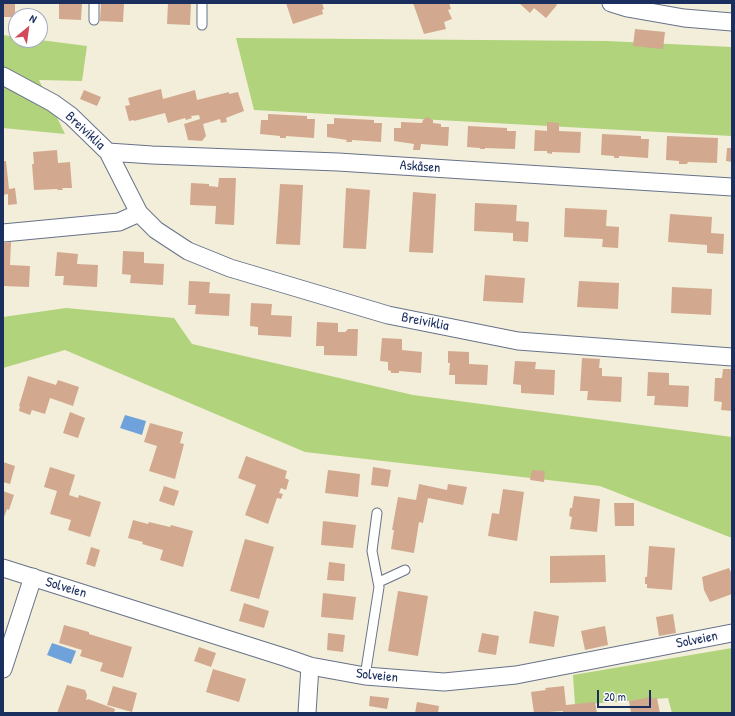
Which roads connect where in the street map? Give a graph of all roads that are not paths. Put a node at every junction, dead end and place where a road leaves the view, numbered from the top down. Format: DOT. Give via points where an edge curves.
graph roads {
  1 [pos="94,3"];
  2 [pos="202,3"];
  3 [pos="611,3"];
  4 [pos="94,20"];
  5 [pos="732,22"];
  6 [pos="202,25"];
  7 [pos="3,76"];
  8 [pos="108,152"];
  9 [pos="732,187"];
  10 [pos="138,213"];
  11 [pos="3,233"];
  12 [pos="732,357"];
  13 [pos="377,513"];
  14 [pos="3,568"];
  15 [pos="405,570"];
  16 [pos="33,577"];
  17 [pos="379,582"];
  18 [pos="732,634"];
  19 [pos="310,666"];
  20 [pos="3,669"];
  21 [pos="366,676"];
  22 [pos="307,713"];
  1 -- 4 [label="lane"];
  2 -- 6 [label="lane"];
  3 -- 5 [label="street" via="684,18"];
  7 -- 8 [label="street, Breiviklia" via="53,103 71,116"];
  8 -- 9 [label="street, Askåsen" via="338,162"];
  8 -- 10 [label="street, Breiviklia"];
  10 -- 11 [label="street" via="119,222"];
  10 -- 12 [label="street, Breiviklia" via="156,230 188,251 230,268 388,315 518,341"];
  13 -- 17 [label="lane" via="372,551"];
  14 -- 16 [label="street, Solveien"];
  15 -- 17 [label="lane"];
  16 -- 19 [label="street, Solveien"];
  16 -- 20 [label="street, Solveien"];
  17 -- 21 [label="lane"];
  18 -- 21 [label="street, Solveien" via="516,675 444,682"];
  19 -- 21 [label="street, Solveien"];
  19 -- 22 [label="street"];
}
